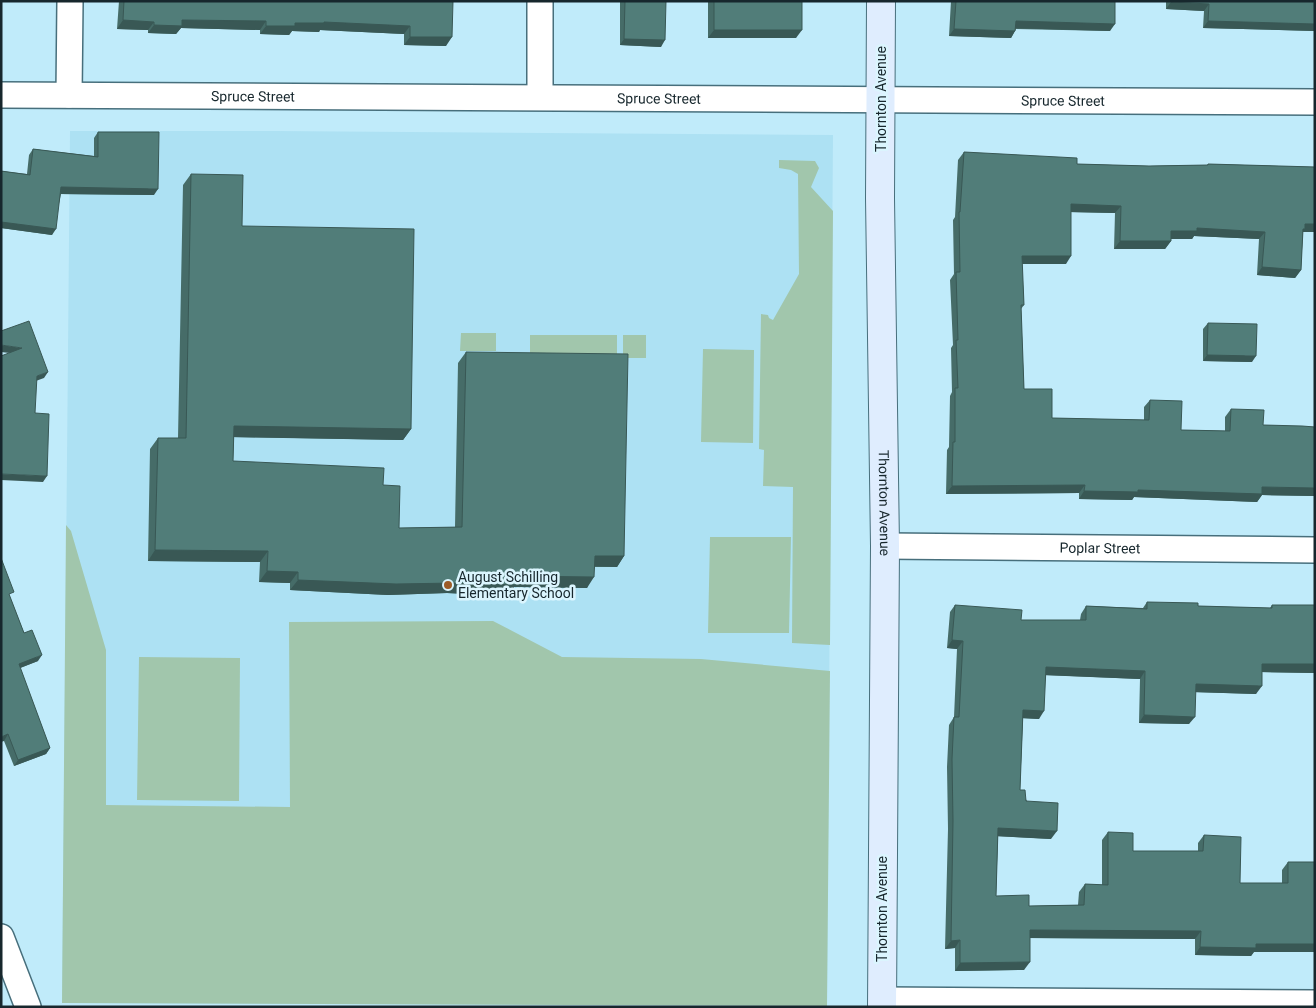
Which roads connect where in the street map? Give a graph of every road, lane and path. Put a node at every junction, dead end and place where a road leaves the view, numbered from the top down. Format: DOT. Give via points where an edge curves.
graph roads {
  1 [pos="70,1"];
  2 [pos="540,1"];
  3 [pos="882,1"];
  4 [pos="1,95"];
  5 [pos="69,95"];
  6 [pos="540,97"];
  7 [pos="881,99"];
  8 [pos="1315,102"];
  9 [pos="885,546"];
  10 [pos="1315,550"];
  11 [pos="1,937"];
  12 [pos="882,1003"];
  13 [pos="1315,1003"];
  14 [pos="28,1007"];
  1 -- 5 [label="street"];
  2 -- 6 [label="street"];
  3 -- 7 [label="main road, Thornton Avenue"];
  4 -- 5 [label="street, Spruce Street"];
  5 -- 6 [label="street, Spruce Street"];
  6 -- 7 [label="street, Spruce Street"];
  7 -- 8 [label="street, Spruce Street"];
  7 -- 9 [label="main road, Thornton Avenue"];
  9 -- 10 [label="street, Poplar Street"];
  9 -- 12 [label="main road, Thornton Avenue"];
  11 -- 14 [label="street"];
  12 -- 13 [label="street"];
}
